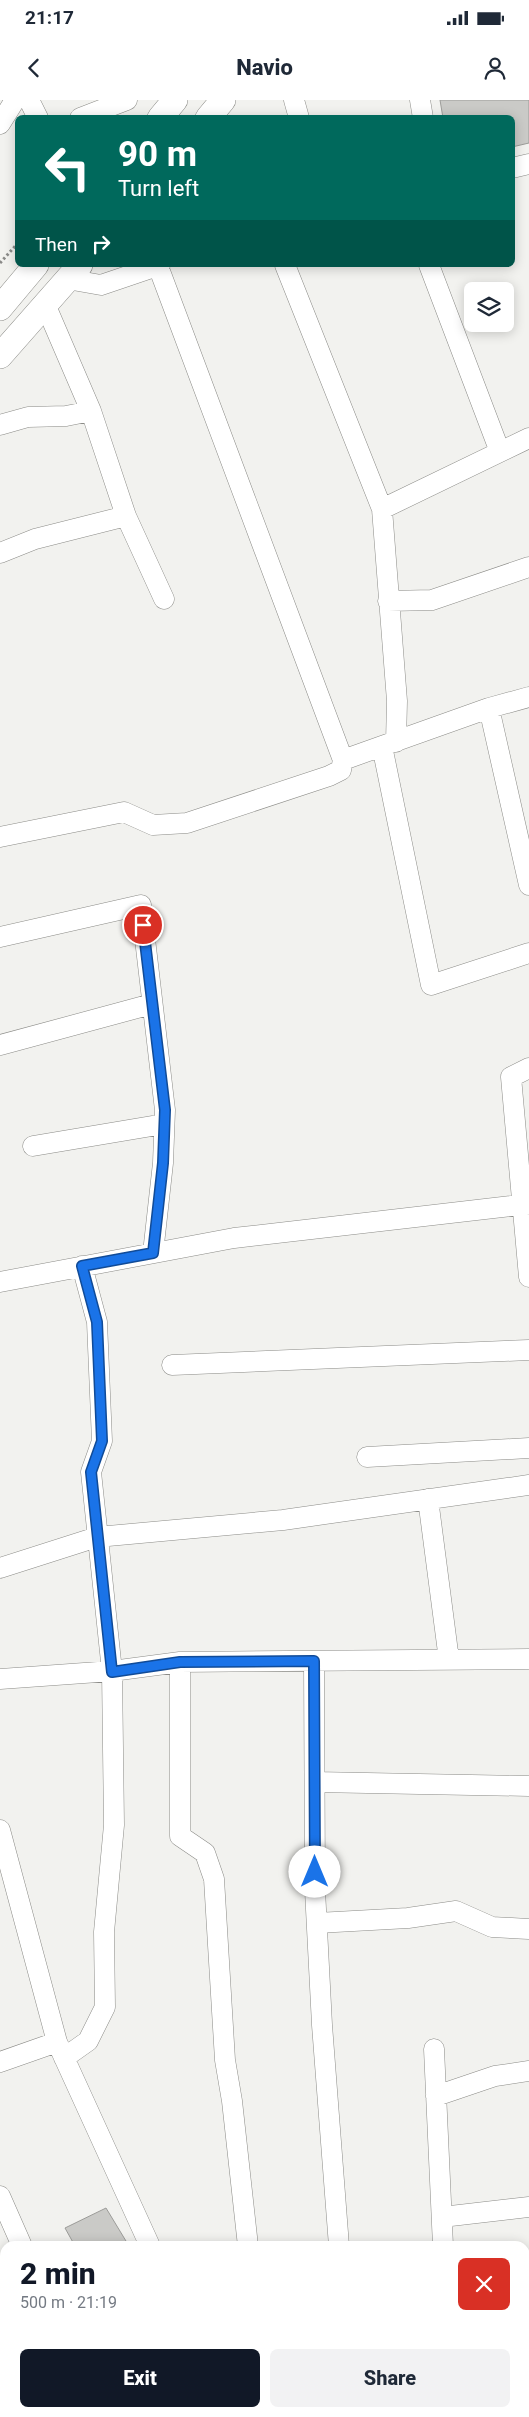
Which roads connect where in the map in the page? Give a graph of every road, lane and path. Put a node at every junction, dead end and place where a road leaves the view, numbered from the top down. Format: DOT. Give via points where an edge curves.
graph roads {
  1 [pos="15,100"];
  2 [pos="29,100"];
  3 [pos="127,100"];
  4 [pos="175,100"];
  5 [pos="223,100"];
  6 [pos="294,100"];
  7 [pos="420,100"];
  8 [pos="36,115"];
  9 [pos="88,115"];
  10 [pos="162,115"];
  11 [pos="210,115"];
  12 [pos="298,115"];
  13 [pos="422,115"];
  14 [pos="0,124"];
  15 [pos="15,246"];
  16 [pos="0,263"];
  17 [pos="34,267"];
  18 [pos="156,267"];
  19 [pos="159,267"];
  20 [pos="286,267"];
  21 [pos="430,267"];
  22 [pos="73,272"];
  23 [pos="45,304"];
  24 [pos="0,308"];
  25 [pos="0,356"];
  26 [pos="91,411"];
  27 [pos="0,425"];
  28 [pos="529,438"];
  29 [pos="500,452"];
  30 [pos="382,509"];
  31 [pos="126,516"];
  32 [pos="0,553"];
  33 [pos="529,567"];
  34 [pos="164,599"];
  35 [pos="388,600"];
  36 [pos="529,697"];
  37 [pos="489,708"];
  38 [pos="389,744"];
  39 [pos="343,760"];
  40 [pos="0,837"];
  41 [pos="529,885"];
  42 [pos="0,937"];
  43 [pos="529,953"];
  44 [pos="152,1004"];
  45 [pos="0,1045"];
  46 [pos="529,1068"];
  47 [pos="164,1124"];
  48 [pos="33,1146"];
  49 [pos="525,1204"];
  50 [pos="153,1253"];
  51 [pos="82,1266"];
  52 [pos="529,1277"];
  53 [pos="0,1282"];
  54 [pos="529,1350"];
  55 [pos="172,1365"];
  56 [pos="529,1448"];
  57 [pos="367,1457"];
  58 [pos="529,1485"];
  59 [pos="428,1499"];
  60 [pos="97,1537"];
  61 [pos="0,1568"];
  62 [pos="529,1659"];
  63 [pos="449,1660"];
  64 [pos="314,1661"];
  65 [pos="180,1662"];
  66 [pos="112,1672"];
  67 [pos="0,1679"];
  68 [pos="314,1782"];
  69 [pos="529,1786"];
  70 [pos="0,1830"];
  71 [pos="317,1923"];
  72 [pos="529,1929"];
  73 [pos="434,2049"];
  74 [pos="60,2050"];
  75 [pos="0,2062"];
  76 [pos="529,2071"];
  77 [pos="436,2096"];
  78 [pos="0,2196"];
  79 [pos="529,2207"];
  80 [pos="442,2217"];
  81 [pos="20,2241"];
  82 [pos="148,2241"];
  83 [pos="247,2241"];
  84 [pos="339,2241"];
  85 [pos="443,2241"];
  1 -- 14 [label="street"];
  2 -- 8 [label="street"];
  3 -- 9 [label="street"];
  4 -- 10 [label="main road"];
  5 -- 11 [label="main road"];
  6 -- 12 [label="street"];
  7 -- 13 [label="street"];
  15 -- 16 [label="path"];
  17 -- 24 [label="main road"];
  18 -- 22 [label="street" via="101,285"];
  19 -- 39 [label="street"];
  20 -- 30 [label="street"];
  21 -- 29 [label="street"];
  22 -- 23 [label="main road"];
  23 -- 25 [label="main road"];
  23 -- 26 [label="street"];
  26 -- 27 [label="street" via="66,416 28,417"];
  26 -- 31 [label="street"];
  28 -- 29 [label="street"];
  29 -- 30 [label="street"];
  30 -- 35 [label="street"];
  31 -- 32 [label="street" via="35,539"];
  31 -- 34 [label="street"];
  33 -- 35 [label="street" via="432,600"];
  35 -- 38 [label="street" via="397,701"];
  36 -- 37 [label="street"];
  37 -- 38 [label="street"];
  37 -- 41 [label="street"];
  38 -- 39 [label="street"];
  38 -- 43 [label="street" via="432,985"];
  39 -- 40 [label="street" via="340,770 329,776 187,823 153,825 124,812"];
  42 -- 44 [label="street" via="141,905"];
  44 -- 45 [label="street"];
  44 -- 47 [label="street"];
  46 -- 49 [label="street" via="511,1077"];
  47 -- 48 [label="street"];
  47 -- 50 [label="street"];
  49 -- 50 [label="street" via="234,1238"];
  49 -- 52 [label="street"];
  50 -- 51 [label="street"];
  51 -- 53 [label="street"];
  51 -- 60 [label="street" via="97,1322 102,1441 91,1472"];
  54 -- 55 [label="street"];
  56 -- 57 [label="street"];
  58 -- 59 [label="street"];
  59 -- 60 [label="street" via="283,1520"];
  59 -- 63 [label="street"];
  60 -- 61 [label="street"];
  60 -- 66 [label="street"];
  62 -- 63 [label="street"];
  63 -- 64 [label="street"];
  64 -- 65 [label="street"];
  64 -- 68 [label="street"];
  65 -- 66 [label="street"];
  65 -- 83 [label="street" via="180,1836 206,1853 214,1879 225,2060"];
  66 -- 67 [label="street"];
  66 -- 74 [label="street" via="114,1825 104,1932 105,2007 88,2041"];
  68 -- 69 [label="street"];
  68 -- 71 [label="street"];
  70 -- 74 [label="street"];
  71 -- 72 [label="street" via="408,1918 456,1911 492,1927"];
  71 -- 84 [label="street"];
  73 -- 77 [label="street"];
  74 -- 75 [label="street"];
  74 -- 82 [label="street"];
  76 -- 77 [label="street" via="495,2076"];
  77 -- 80 [label="street"];
  78 -- 81 [label="street"];
  79 -- 80 [label="street"];
  80 -- 85 [label="street"];
}
